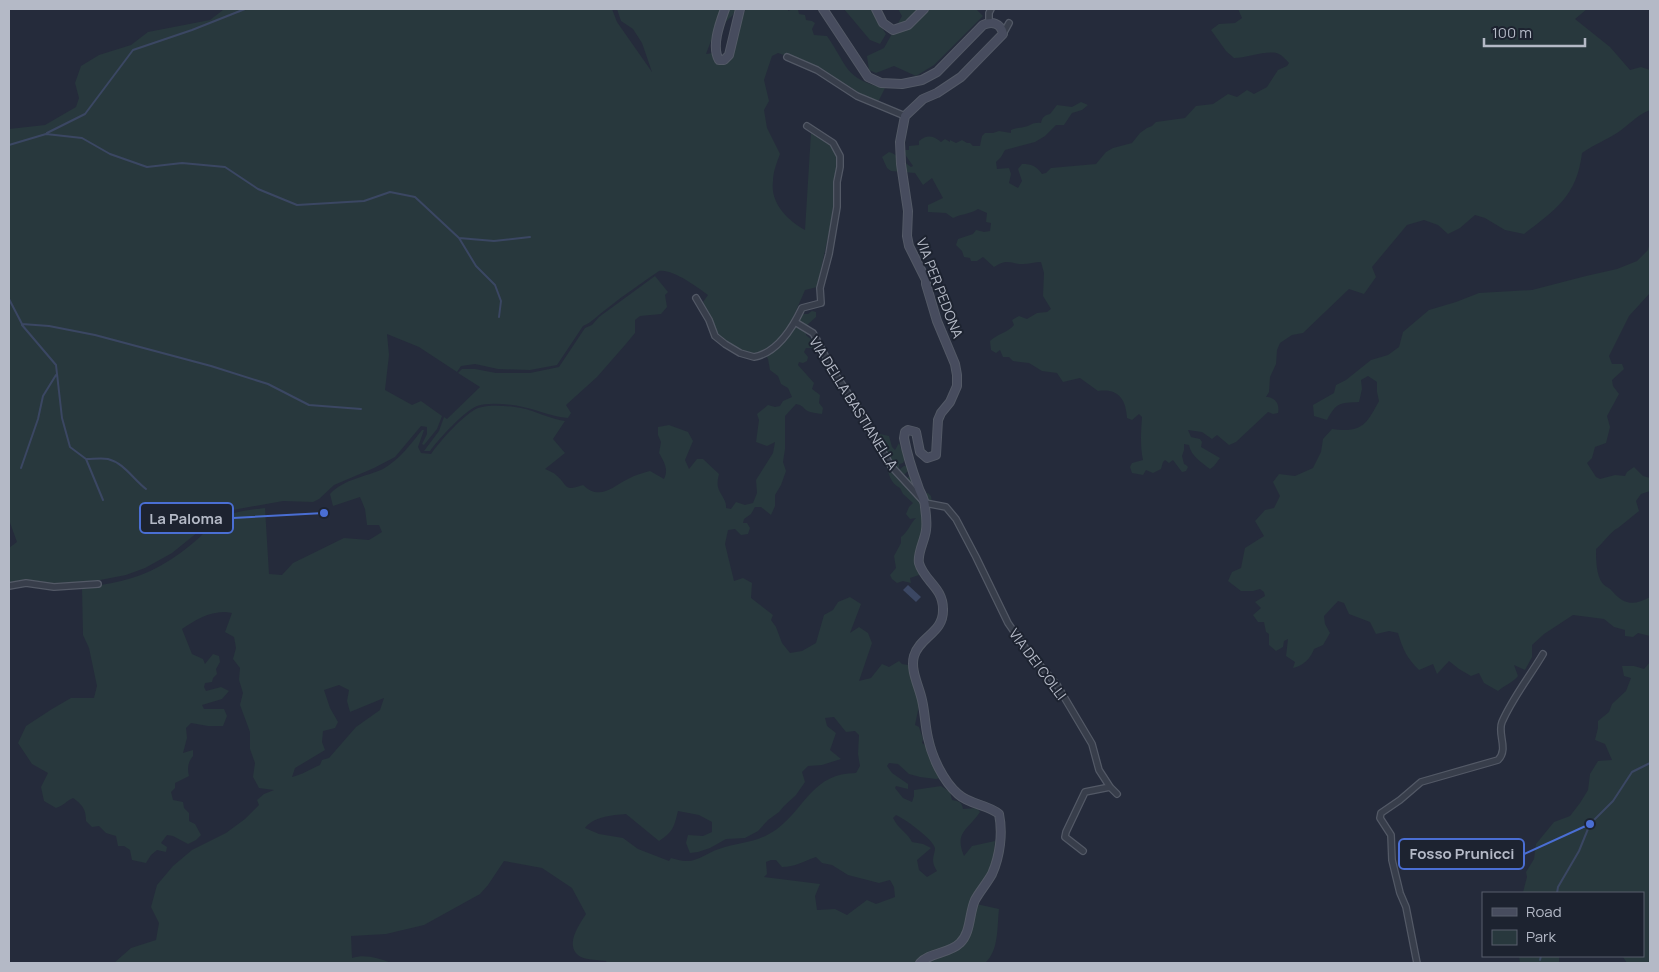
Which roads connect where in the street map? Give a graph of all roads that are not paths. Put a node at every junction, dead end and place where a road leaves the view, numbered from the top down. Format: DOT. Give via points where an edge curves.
graph roads {
  1 [pos="724,9"];
  2 [pos="740,9"];
  3 [pos="823,9"];
  4 [pos="876,9"];
  5 [pos="924,9"];
  6 [pos="991,9"];
  7 [pos="990,22"];
  8 [pos="1009,23"];
  9 [pos="1003,34"];
  10 [pos="788,57"];
  11 [pos="905,116"];
  12 [pos="807,126"];
  13 [pos="696,298"];
  14 [pos="795,322"];
  15 [pos="925,503"];
  16 [pos="98,584"];
  17 [pos="9,586"];
  18 [pos="1543,654"];
  19 [pos="1110,787"];
  20 [pos="1118,794"];
  21 [pos="1083,850"];
  22 [pos="920,963"];
  23 [pos="1417,963"];
  1 -- 2 [label="street" via="717,44 719,60 729,55"];
  3 -- 7 [label="street" via="868,77 882,83 922,80 937,72"];
  4 -- 5 [label="street" via="884,23 893,30 908,25"];
  6 -- 7 [label="street" via="988,13"];
  7 -- 9 [label="street" via="1000,27"];
  8 -- 9 [label="street"];
  9 -- 11 [label="street" via="962,78 923,100"];
  10 -- 11 [label="street" via="817,70 857,96"];
  11 -- 15 [label="street, VIA PER PEDONA" via="900,142 908,211 908,246 926,280 937,321 955,364 958,386 940,413 936,456 926,458 920,452 916,432 905,432 906,447"];
  12 -- 14 [label="street" via="833,143 840,156 840,167 836,214 820,288 821,303 802,308"];
  13 -- 14 [label="street" via="715,336 747,356 758,356 767,351"];
  14 -- 15 [label="street, VIA DELLA BASTIANELLA" via="813,333 890,466"];
  15 -- 19 [label="street, VIA DEI COLLI" via="946,507 956,520 1008,623 1057,685 1092,744 1099,770"];
  15 -- 22 [label="street" via="926,528 919,563 941,596 944,610 941,625 921,644 914,656 913,671 928,740 951,787 968,802 999,814 1001,834 992,873 975,900 963,941"];
  16 -- 17 [label="street" via="54,587 26,583"];
  18 -- 23 [label="street" via="1502,722 1501,757 1421,782 1380,813 1391,836 1392,860 1406,907"];
  19 -- 20 [label="street, VIA DEI COLLI"];
  19 -- 21 [label="street" via="1085,792 1066,832 1065,837"];
}
